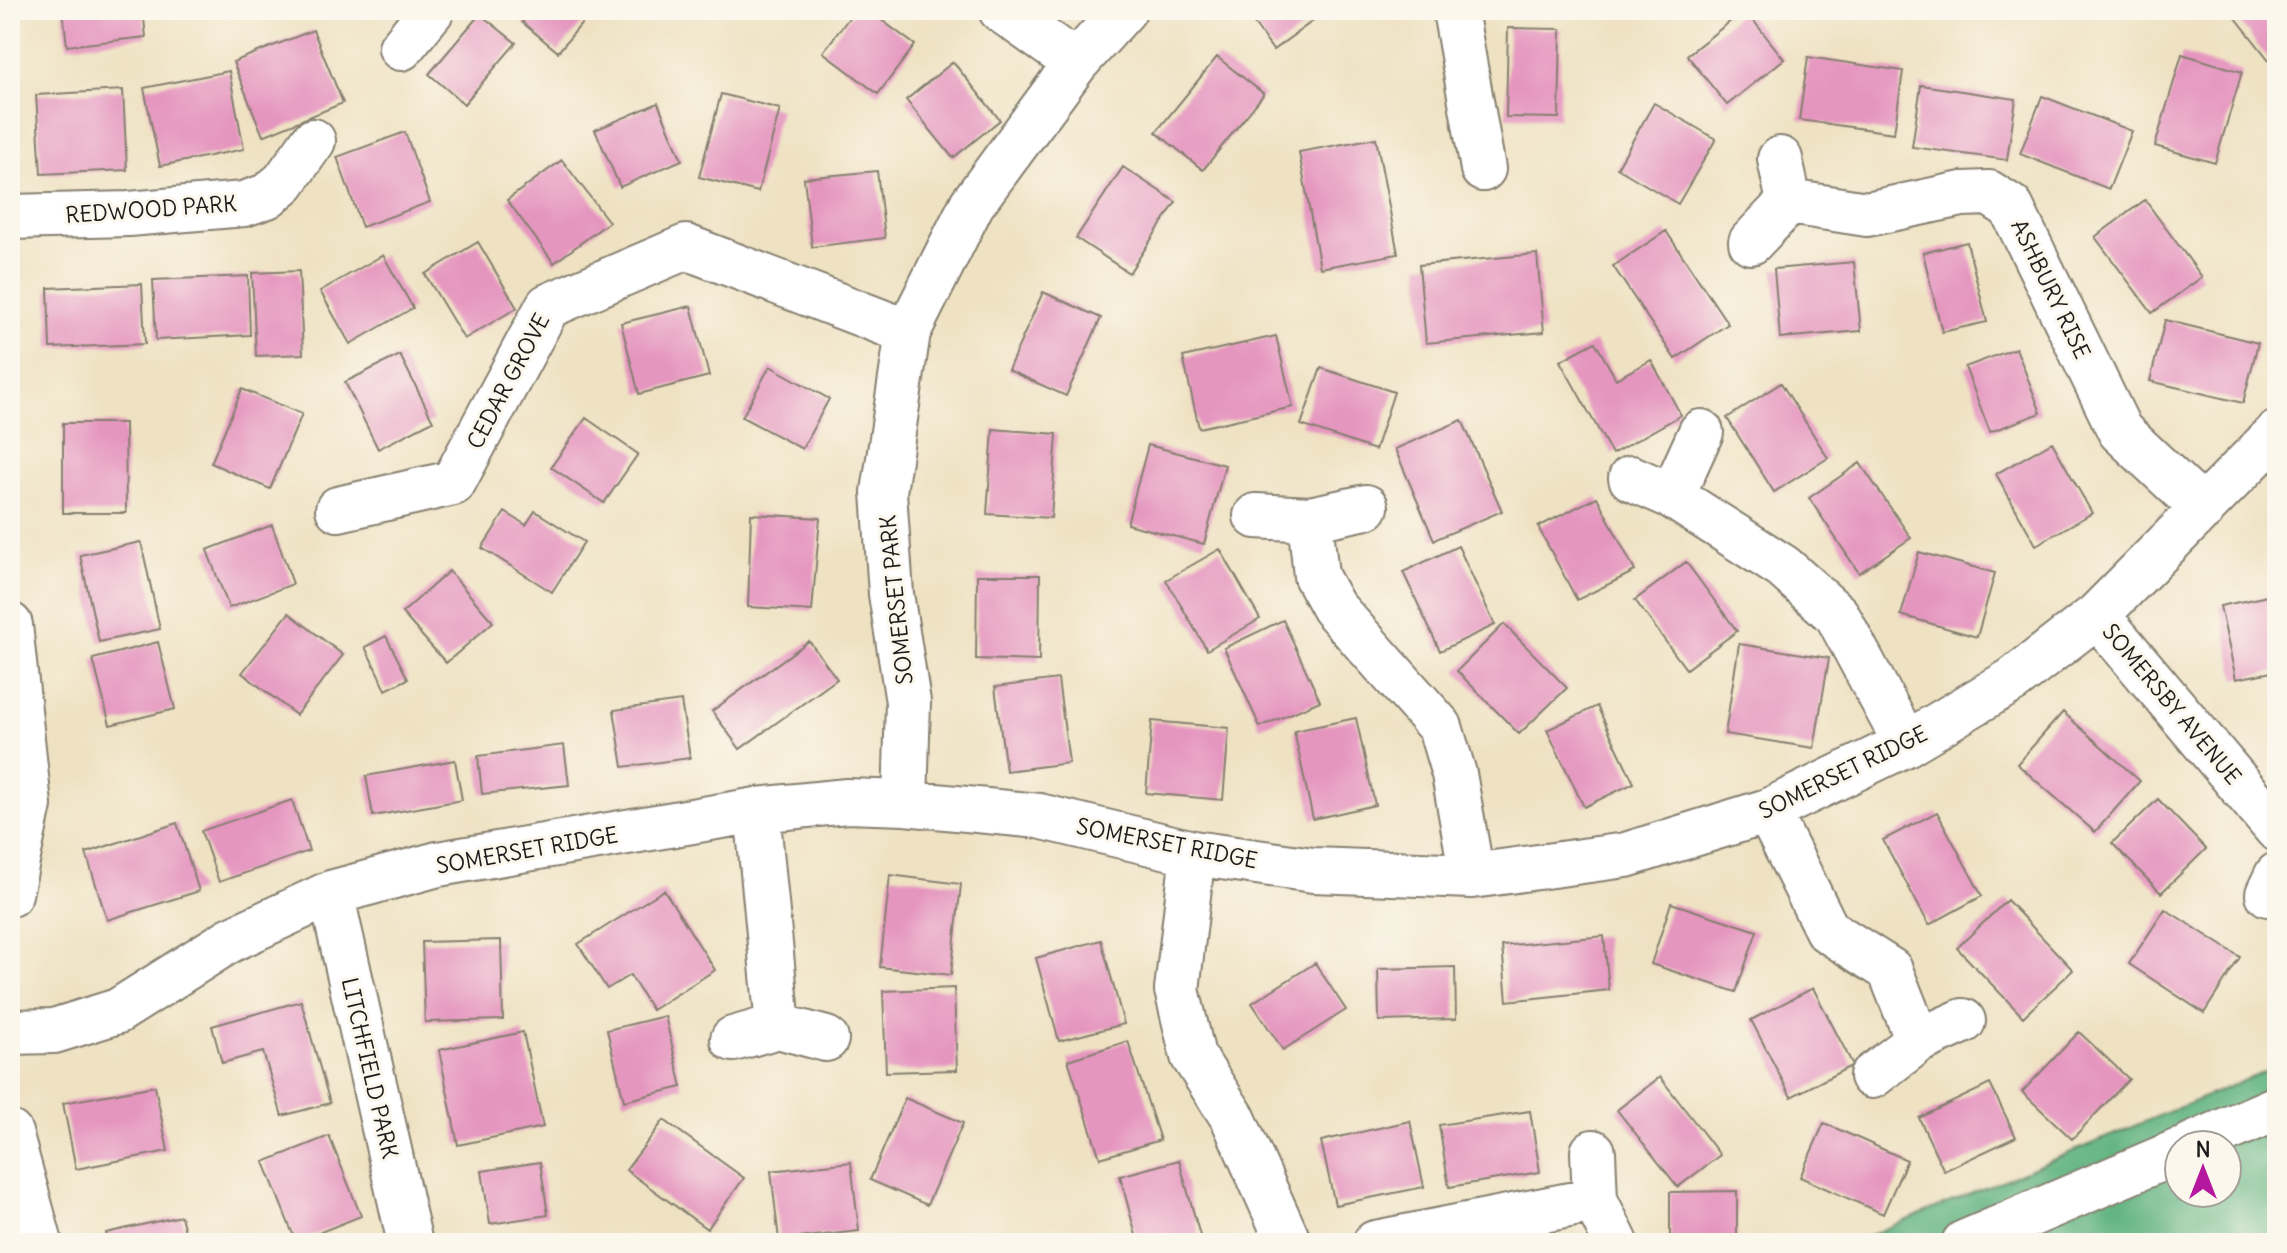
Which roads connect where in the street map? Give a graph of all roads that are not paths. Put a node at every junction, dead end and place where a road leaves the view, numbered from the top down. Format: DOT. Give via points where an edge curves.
graph roads {
  1 [pos="432,10"];
  2 [pos="1001,10"];
  3 [pos="1124,10"];
  4 [pos="1455,10"];
  5 [pos="401,48"];
  6 [pos="1076,63"];
  7 [pos="313,141"];
  8 [pos="1780,159"];
  9 [pos="1483,169"];
  10 [pos="1789,202"];
  11 [pos="10,217"];
  12 [pos="1751,242"];
  13 [pos="908,332"];
  14 [pos="1701,432"];
  15 [pos="2277,433"];
  16 [pos="1631,478"];
  17 [pos="1672,496"];
  18 [pos="1366,507"];
  19 [pos="338,509"];
  20 [pos="2203,509"];
  21 [pos="1256,516"];
  22 [pos="1310,519"];
  23 [pos="2097,615"];
  24 [pos="10,625"];
  25 [pos="1906,744"];
  26 [pos="905,803"];
  27 [pos="757,810"];
  28 [pos="1768,811"];
  29 [pos="2277,829"];
  30 [pos="1193,853"];
  31 [pos="1472,876"];
  32 [pos="331,893"];
  33 [pos="10,894"];
  34 [pos="1963,1021"];
  35 [pos="778,1026"];
  36 [pos="10,1032"];
  37 [pos="733,1039"];
  38 [pos="826,1039"];
  39 [pos="1918,1041"];
  40 [pos="1872,1076"];
  41 [pos="2277,1108"];
  42 [pos="2229,1129"];
  43 [pos="10,1133"];
  44 [pos="1593,1152"];
  45 [pos="2163,1158"];
  46 [pos="1595,1200"];
  47 [pos="40,1243"];
  48 [pos="410,1243"];
  49 [pos="1289,1243"];
  50 [pos="1375,1243"];
  51 [pos="1616,1243"];
  52 [pos="1964,1243"];
  1 -- 5 [label="street"];
  2 -- 6 [label="street"];
  3 -- 6 [label="street, SOMERSET PARK"];
  4 -- 9 [label="street"];
  6 -- 13 [label="street, SOMERSET PARK" via="972,204"];
  7 -- 11 [label="street, REDWOOD PARK" via="284,182 267,196 244,204"];
  8 -- 10 [label="street"];
  10 -- 12 [label="street"];
  10 -- 20 [label="street, ASHBURY RISE" via="1867,214 1989,193 2011,207 2120,431"];
  13 -- 19 [label="street, CEDAR GROVE" via="686,247 548,306 453,483"];
  13 -- 26 [label="street, SOMERSET PARK" via="884,492 891,594 908,702"];
  14 -- 17 [label="street"];
  15 -- 20 [label="street, SOMERSET RIDGE"];
  16 -- 17 [label="street"];
  17 -- 25 [label="street" via="1783,567 1837,615"];
  18 -- 22 [label="street"];
  20 -- 23 [label="street, SOMERSET RIDGE"];
  21 -- 22 [label="street"];
  22 -- 31 [label="street" via="1316,576 1333,607 1440,727"];
  23 -- 25 [label="street, SOMERSET RIDGE" via="2013,680"];
  23 -- 29 [label="street, SOMERSBY AVENUE"];
  24 -- 33 [label="street" via="29,805"];
  25 -- 28 [label="street, SOMERSET RIDGE"];
  26 -- 27 [label="street, SOMERSET RIDGE" via="847,801"];
  26 -- 30 [label="street, SOMERSET RIDGE" via="1039,816"];
  27 -- 32 [label="street, SOMERSET RIDGE" via="438,864"];
  27 -- 35 [label="street"];
  28 -- 31 [label="street, SOMERSET RIDGE" via="1626,855"];
  28 -- 39 [label="street" via="1827,930 1890,970"];
  30 -- 31 [label="street, SOMERSET RIDGE" via="1313,870"];
  30 -- 49 [label="street" via="1177,990 1193,1056 1233,1118"];
  32 -- 36 [label="street, SOMERSET RIDGE" via="230,940 118,1011 54,1031"];
  32 -- 48 [label="street, LITCHFIELD PARK"];
  34 -- 39 [label="street"];
  35 -- 37 [label="street"];
  35 -- 38 [label="street"];
  39 -- 40 [label="street"];
  41 -- 42 [label="street"];
  43 -- 47 [label="street"];
  44 -- 46 [label="street"];
  45 -- 52 [label="street"];
  46 -- 50 [label="street"];
  46 -- 51 [label="street"];
}
